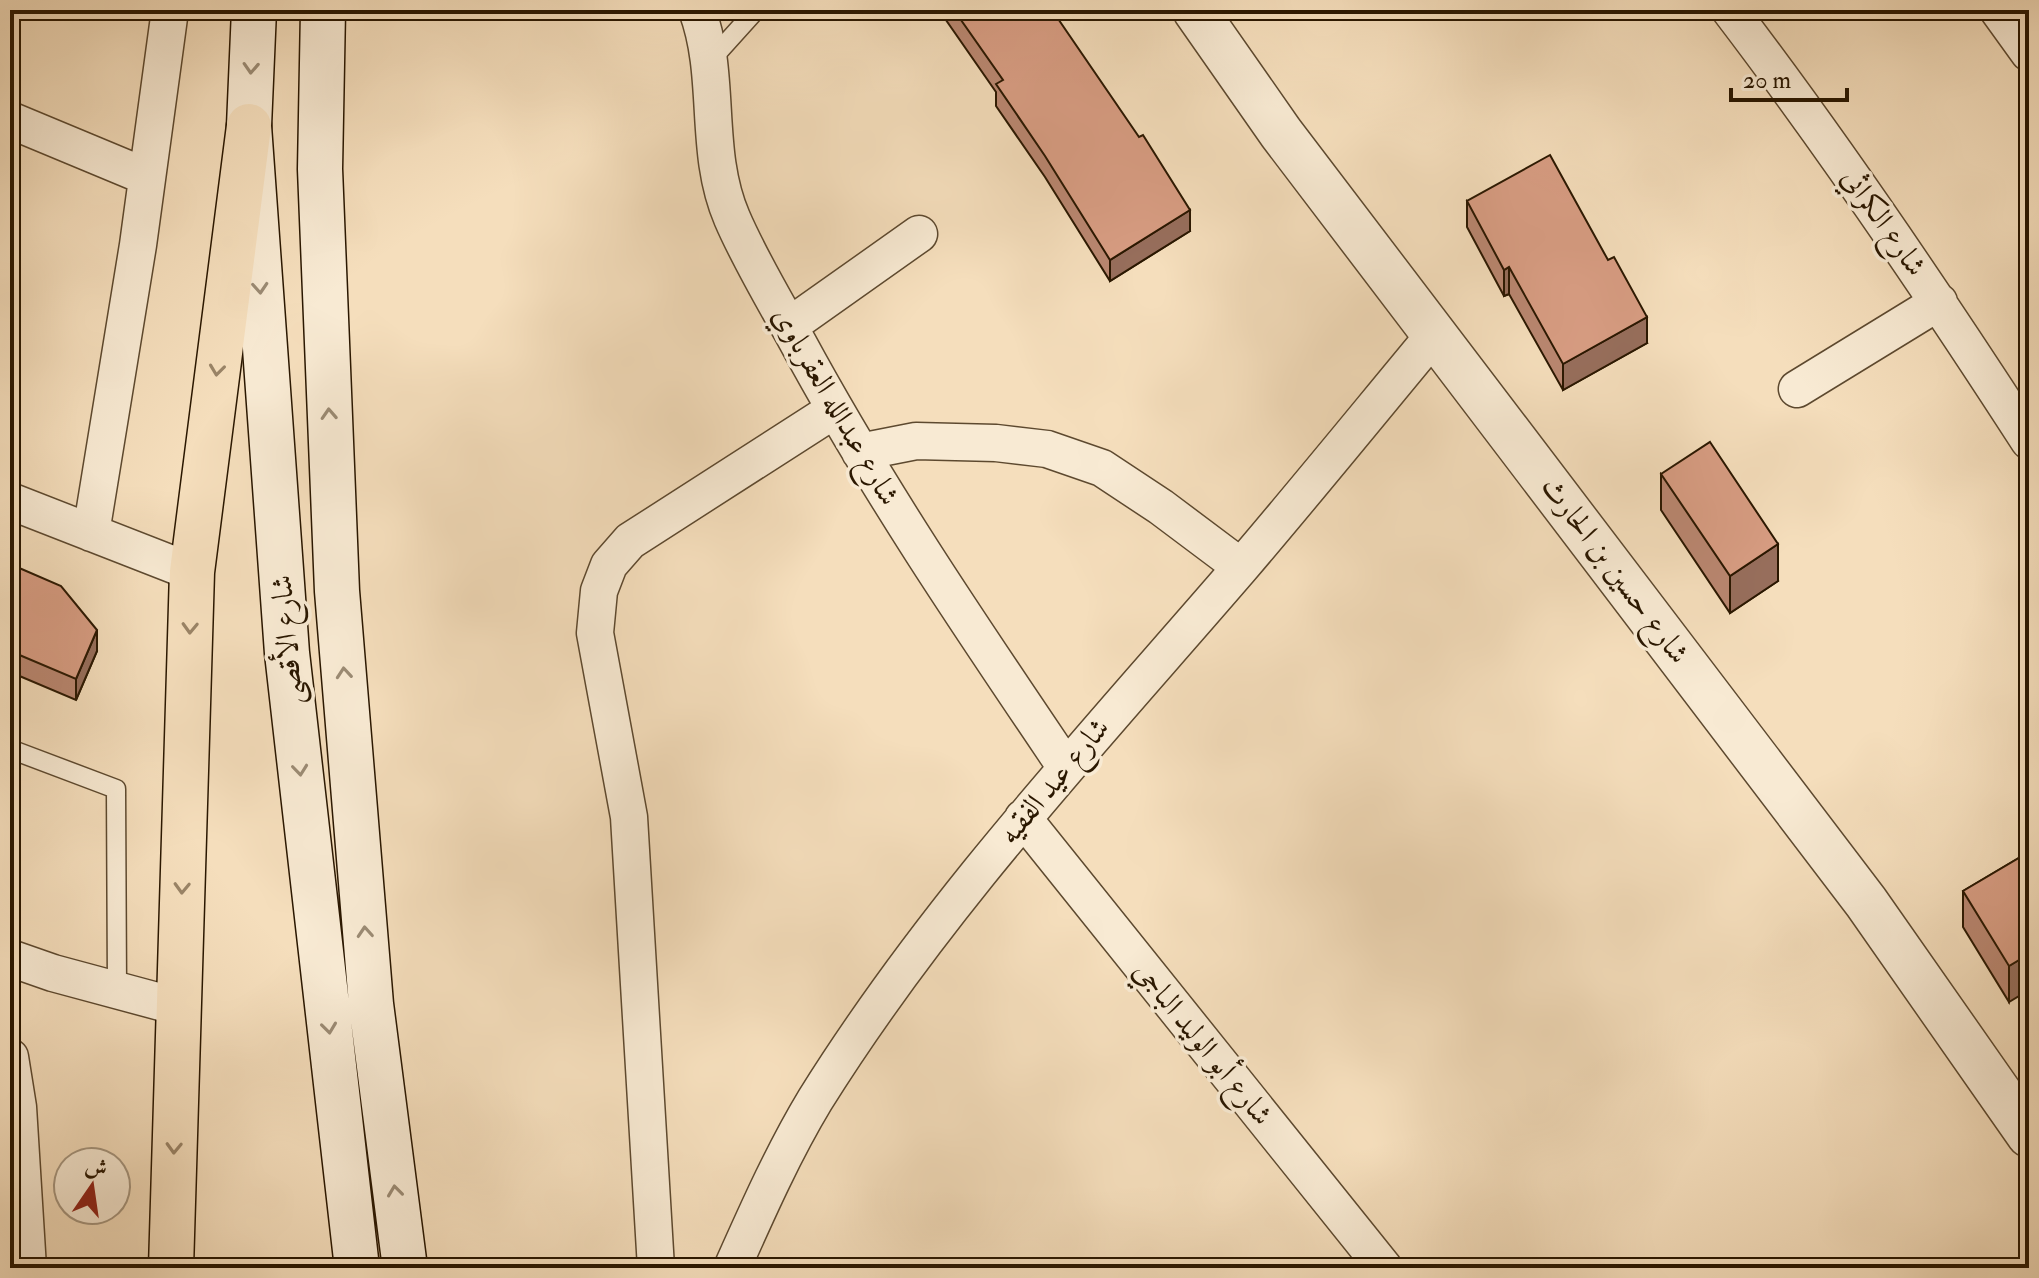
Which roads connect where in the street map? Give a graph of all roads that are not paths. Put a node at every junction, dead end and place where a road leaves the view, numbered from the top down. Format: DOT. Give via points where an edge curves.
graph roads {
  1 [pos="170,10"];
  2 [pos="254,10"];
  3 [pos="323,10"];
  4 [pos="697,10"];
  5 [pos="756,10"];
  6 [pos="1195,10"];
  7 [pos="1730,10"];
  8 [pos="1998,10"];
  9 [pos="2029,53"];
  10 [pos="709,62"];
  11 [pos="10,120"];
  12 [pos="249,126"];
  13 [pos="147,177"];
  14 [pos="919,234"];
  15 [pos="1939,302"];
  16 [pos="789,326"];
  17 [pos="1434,335"];
  18 [pos="1797,389"];
  19 [pos="834,410"];
  20 [pos="2029,441"];
  21 [pos="860,452"];
  22 [pos="10,501"];
  23 [pos="91,533"];
  24 [pos="1241,567"];
  25 [pos="192,572"];
  26 [pos="10,749"];
  27 [pos="1065,766"];
  28 [pos="1023,818"];
  29 [pos="10,958"];
  30 [pos="117,990"];
  31 [pos="179,1007"];
  32 [pos="10,1057"];
  33 [pos="2029,1135"];
  34 [pos="28,1268"];
  35 [pos="171,1268"];
  36 [pos="357,1268"];
  37 [pos="405,1268"];
  38 [pos="656,1268"];
  39 [pos="732,1268"];
  40 [pos="1384,1268"];
  1 -- 13 [label="street"];
  2 -- 12 [label="main road, شارع الأقصى, one-way"];
  37 -- 3 [label="main road, شارع الأقصى, one-way" via="371,1004 337,591 320,169"];
  4 -- 10 [label="street, شارع عبدالله العقرباوي"];
  5 -- 10 [label="lane"];
  6 -- 17 [label="main road, شارع حسين بن الحارث"];
  7 -- 15 [label="street, شارع الكراثي"];
  8 -- 9 [label="street"];
  10 -- 16 [label="street, شارع عبدالله العقرباوي" via="716,158 731,217"];
  11 -- 13 [label="street"];
  12 -- 25 [label="highway, one-way"];
  12 -- 36 [label="main road, شارع الأقصى, one-way" via="287,653"];
  13 -- 23 [label="street"];
  14 -- 16 [label="street"];
  15 -- 18 [label="street"];
  15 -- 20 [label="street, شارع الكراثي"];
  16 -- 19 [label="street, شارع عبدالله العقرباوي"];
  17 -- 24 [label="street, شارع عيد الفقيه"];
  17 -- 33 [label="main road, شارع حسين بن الحارث" via="1866,902"];
  19 -- 21 [label="street, شارع عبدالله العقرباوي"];
  19 -- 38 [label="street" via="630,541 609,565 599,591 595,633 629,817"];
  21 -- 24 [label="street" via="916,441 1047,449 1102,468"];
  21 -- 27 [label="street, شارع عبدالله العقرباوي"];
  22 -- 23 [label="street"];
  23 -- 25 [label="street"];
  24 -- 27 [label="street, شارع عيد الفقيه"];
  25 -- 31 [label="highway, one-way"];
  26 -- 30 [label="lane" via="116,789"];
  27 -- 28 [label="street, شارع عيد الفقيه"];
  28 -- 39 [label="street, شارع عيد الفقيه" via="963,890 814,1102"];
  28 -- 40 [label="street, شارع أبو الوليد الباجي"];
  29 -- 30 [label="street"];
  30 -- 31 [label="street"];
  31 -- 35 [label="highway, one-way"];
  32 -- 34 [label="street"];
}
